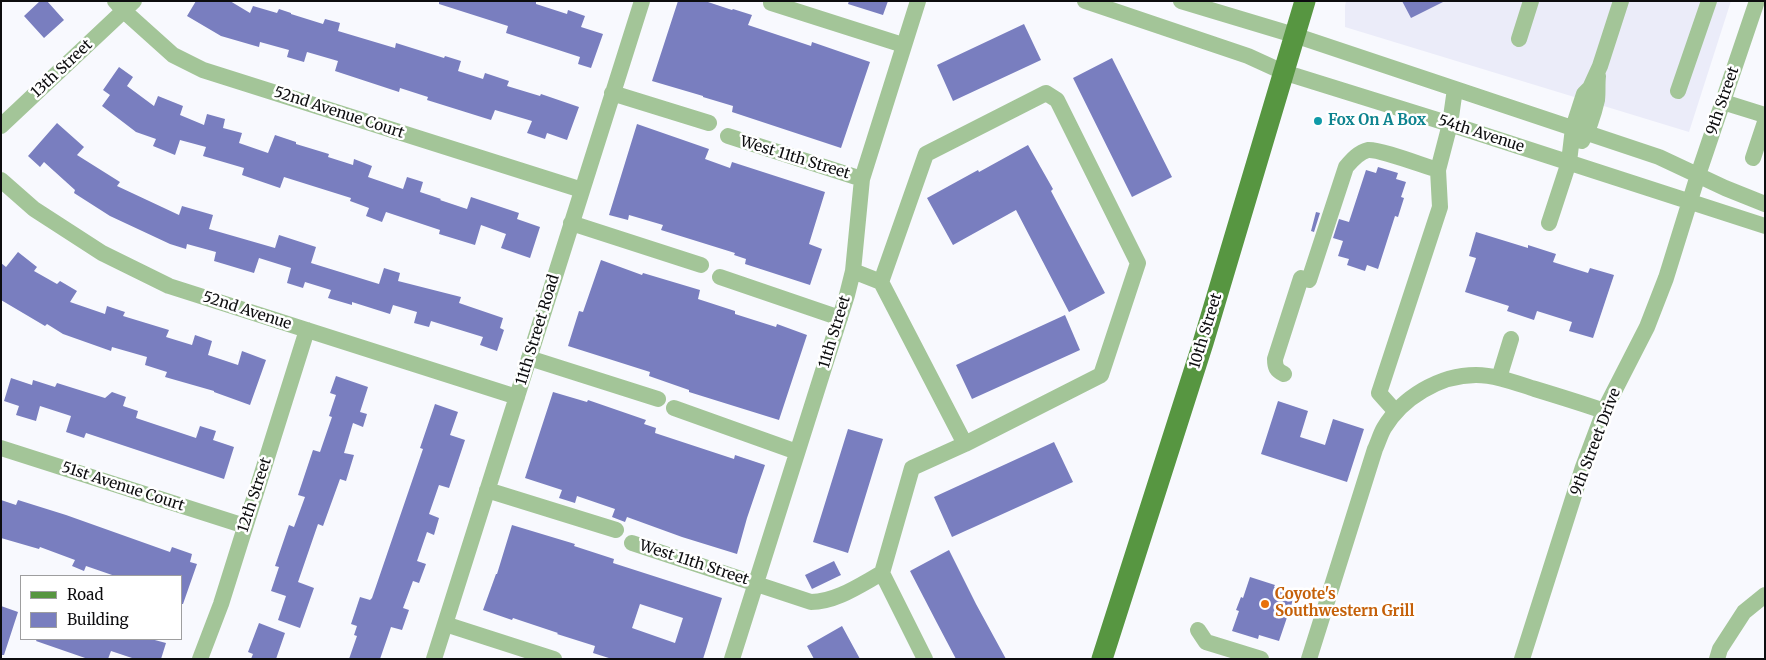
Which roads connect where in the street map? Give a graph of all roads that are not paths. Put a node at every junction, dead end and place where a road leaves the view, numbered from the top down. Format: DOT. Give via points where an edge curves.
graph roads {
  1 [pos="642,1"];
  2 [pos="918,1"];
  3 [pos="1085,1"];
  4 [pos="1181,1"];
  5 [pos="1305,1"];
  6 [pos="1531,1"];
  7 [pos="1621,1"];
  8 [pos="1709,1"];
  9 [pos="772,2"];
  10 [pos="1753,2"];
  11 [pos="124,5"];
  12 [pos="1294,35"];
  13 [pos="1519,39"];
  14 [pos="903,45"];
  15 [pos="1283,72"];
  16 [pos="1456,89"];
  17 [pos="1678,91"];
  18 [pos="612,93"];
  19 [pos="1723,102"];
  20 [pos="1765,115"];
  21 [pos="1765,122"];
  22 [pos="709,123"];
  23 [pos="1450,124"];
  24 [pos="1,126"];
  25 [pos="1580,131"];
  26 [pos="728,136"];
  27 [pos="1753,158"];
  28 [pos="1569,162"];
  29 [pos="1438,170"];
  30 [pos="1698,175"];
  31 [pos="862,179"];
  32 [pos="1,180"];
  33 [pos="582,190"];
  34 [pos="1689,200"];
  35 [pos="1765,204"];
  36 [pos="572,223"];
  37 [pos="1549,224"];
  38 [pos="1765,226"];
  39 [pos="701,265"];
  40 [pos="853,272"];
  41 [pos="720,277"];
  42 [pos="881,282"];
  43 [pos="840,318"];
  44 [pos="307,330"];
  45 [pos="1512,339"];
  46 [pos="529,358"];
  47 [pos="1284,374"];
  48 [pos="1499,378"];
  49 [pos="517,396"];
  50 [pos="658,399"];
  51 [pos="674,408"];
  52 [pos="1604,411"];
  53 [pos="1396,412"];
  54 [pos="965,444"];
  55 [pos="1,448"];
  56 [pos="798,452"];
  57 [pos="487,490"];
  58 [pos="245,526"];
  59 [pos="616,530"];
  60 [pos="632,543"];
  61 [pos="882,573"];
  62 [pos="756,584"];
  63 [pos="1765,595"];
  64 [pos="445,624"];
  65 [pos="1198,630"];
  66 [pos="200,659"];
  67 [pos="434,659"];
  68 [pos="554,659"];
  69 [pos="732,659"];
  70 [pos="925,659"];
  71 [pos="1102,659"];
  72 [pos="1261,659"];
  73 [pos="1309,659"];
  74 [pos="1522,659"];
  75 [pos="1717,659"];
  1 -- 18 [label="street, 11th Street Road"];
  2 -- 14 [label="street, 11th Street"];
  3 -- 15 [label="street, 54th Avenue" via="1248,56"];
  4 -- 12 [label="street"];
  5 -- 12 [label="main road, 10th Street"];
  6 -- 13 [label="street"];
  7 -- 25 [label="street" via="1600,66 1597,98"];
  8 -- 17 [label="street"];
  9 -- 14 [label="street"];
  10 -- 19 [label="street, 9th Street"];
  11 -- 24 [label="street, 13th Street"];
  11 -- 33 [label="street, 52nd Avenue Court" via="173,55 203,70"];
  12 -- 15 [label="main road, 10th Street"];
  12 -- 16 [label="street"];
  14 -- 31 [label="street, 11th Street"];
  15 -- 23 [label="street, 54th Avenue"];
  15 -- 71 [label="main road, 10th Street" via="1203,343"];
  16 -- 23 [label="street"];
  16 -- 25 [label="street"];
  18 -- 22 [label="street"];
  18 -- 33 [label="street, 11th Street Road"];
  19 -- 20 [label="street"];
  19 -- 30 [label="street, 9th Street"];
  21 -- 27 [label="street"];
  23 -- 28 [label="street, 54th Avenue"];
  23 -- 29 [label="street"];
  25 -- 28 [label="street"];
  25 -- 30 [label="street" via="1659,157"];
  26 -- 31 [label="street, West 11th Street"];
  28 -- 34 [label="street, 54th Avenue"];
  28 -- 37 [label="street"];
  29 -- 47 [label="street" via="1369,150 1353,158 1346,167 1275,359 1275,367"];
  29 -- 53 [label="street" via="1440,207 1379,393"];
  30 -- 34 [label="street, 9th Street"];
  30 -- 35 [label="street"];
  31 -- 40 [label="street, 11th Street"];
  32 -- 44 [label="street, 52nd Avenue" via="34,209 102,253 169,286"];
  33 -- 36 [label="street, 11th Street Road"];
  34 -- 38 [label="street, 54th Avenue"];
  34 -- 52 [label="street, 9th Street Drive" via="1666,278 1647,327"];
  36 -- 39 [label="street"];
  36 -- 46 [label="street, 11th Street Road"];
  40 -- 42 [label="street"];
  40 -- 43 [label="street, 11th Street"];
  41 -- 43 [label="street"];
  42 -- 54 [label="street"];
  42 -- 54 [label="street" via="926,154 1046,93 1057,100 1138,263 1101,375"];
  43 -- 56 [label="street, 11th Street"];
  44 -- 49 [label="street, 52nd Avenue"];
  44 -- 58 [label="street, 12th Street"];
  45 -- 48 [label="street"];
  46 -- 49 [label="street, 11th Street Road"];
  46 -- 50 [label="street"];
  48 -- 52 [label="street"];
  48 -- 53 [label="street" via="1476,375 1453,378 1415,395"];
  49 -- 57 [label="street, 11th Street Road"];
  51 -- 56 [label="street"];
  52 -- 74 [label="street, 9th Street Drive"];
  53 -- 73 [label="street" via="1375,449"];
  54 -- 61 [label="street" via="912,468"];
  55 -- 58 [label="street, 51st Avenue Court"];
  56 -- 62 [label="street, 11th Street"];
  57 -- 59 [label="street"];
  57 -- 64 [label="street, 11th Street Road"];
  58 -- 66 [label="street, 12th Street"];
  60 -- 62 [label="street, West 11th Street"];
  61 -- 62 [label="street, West 11th Street" via="822,602 811,602"];
  61 -- 70 [label="street"];
  62 -- 69 [label="street, 11th Street"];
  63 -- 75 [label="street" via="1744,612"];
  64 -- 67 [label="street, 11th Street Road"];
  64 -- 68 [label="street"];
  65 -- 72 [label="street" via="1206,642"];
}
